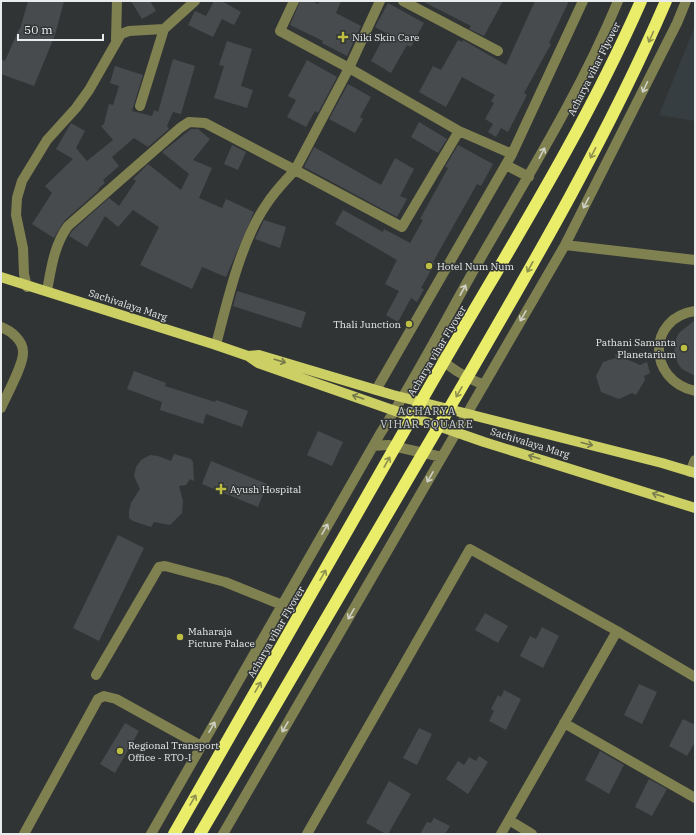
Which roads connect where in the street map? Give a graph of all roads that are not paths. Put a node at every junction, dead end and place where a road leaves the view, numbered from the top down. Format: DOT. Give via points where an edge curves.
graph roads {
  1 [pos="117,1"];
  2 [pos="195,1"];
  3 [pos="294,1"];
  4 [pos="380,1"];
  5 [pos="403,1"];
  6 [pos="583,1"];
  7 [pos="618,1"];
  8 [pos="641,1"];
  9 [pos="666,1"];
  10 [pos="686,1"];
  11 [pos="164,29"];
  12 [pos="116,40"];
  13 [pos="498,51"];
  14 [pos="349,68"];
  15 [pos="140,106"];
  16 [pos="459,131"];
  17 [pos="512,154"];
  18 [pos="506,165"];
  19 [pos="295,170"];
  20 [pos="529,177"];
  21 [pos="565,245"];
  22 [pos="695,260"];
  23 [pos="5,279"];
  24 [pos="27,287"];
  25 [pos="46,291"];
  26 [pos="695,311"];
  27 [pos="1,327"];
  28 [pos="437,336"];
  29 [pos="216,345"];
  30 [pos="248,356"];
  31 [pos="484,385"];
  32 [pos="376,390"];
  33 [pos="695,391"];
  34 [pos="403,397"];
  35 [pos="1,408"];
  36 [pos="395,411"];
  37 [pos="468,413"];
  38 [pos="458,432"];
  39 [pos="373,446"];
  40 [pos="442,456"];
  41 [pos="695,460"];
  42 [pos="692,472"];
  43 [pos="695,508"];
  44 [pos="282,606"];
  45 [pos="617,631"];
  46 [pos="96,675"];
  47 [pos="695,677"];
  48 [pos="564,723"];
  49 [pos="201,746"];
  50 [pos="695,798"];
  51 [pos="509,820"];
  52 [pos="24,834"];
  53 [pos="151,834"];
  54 [pos="174,834"];
  55 [pos="200,834"];
  56 [pos="223,834"];
  57 [pos="307,834"];
  58 [pos="501,834"];
  59 [pos="532,834"];
  1 -- 12 [label="street"];
  2 -- 11 [label="street"];
  3 -- 14 [label="street" via="280,31"];
  4 -- 14 [label="street"];
  5 -- 13 [label="street"];
  6 -- 17 [label="street"];
  20 -- 7 [label="street, one-way" via="600,45"];
  54 -- 8 [label="highway, Acharya vihar Flyover, one-way, bridge" via="552,176"];
  9 -- 55 [label="highway, one-way, bridge" via="588,164 481,354"];
  10 -- 21 [label="street, one-way"];
  11 -- 12 [label="street" via="129,31 121,34"];
  11 -- 15 [label="street"];
  12 -- 24 [label="street" via="89,90 47,140 22,181 16,215"];
  14 -- 16 [label="street"];
  14 -- 19 [label="street"];
  16 -- 17 [label="street"];
  16 -- 19 [label="street" via="402,228"];
  17 -- 18 [label="street"];
  18 -- 20 [label="street"];
  18 -- 32 [label="street"];
  19 -- 25 [label="street" via="204,123 189,122 68,226 61,236 53,258"];
  19 -- 29 [label="street" via="265,205 252,231 230,290"];
  28 -- 20 [label="street, one-way"];
  21 -- 22 [label="street"];
  21 -- 31 [label="street, one-way"];
  23 -- 24 [label="main road, Sachivalaya Marg"];
  24 -- 25 [label="main road, Sachivalaya Marg"];
  25 -- 29 [label="main road, Sachivalaya Marg"];
  26 -- 33 [label="street" via="674,319 665,329 660,342 659,356 663,370 671,381"];
  27 -- 35 [label="street" via="11,332 24,352"];
  28 -- 31 [label="street" via="436,348 440,357 470,379"];
  28 -- 34 [label="street"];
  29 -- 30 [label="main road, Sachivalaya Marg"];
  30 -- 32 [label="main road, Sachivalaya Marg, one-way" via="258,355"];
  36 -- 30 [label="main road, Sachivalaya Marg, one-way" via="258,364"];
  31 -- 37 [label="street"];
  32 -- 34 [label="main road, Sachivalaya Marg"];
  34 -- 36 [label="street"];
  34 -- 37 [label="main road, Sachivalaya Marg"];
  36 -- 38 [label="main road, Sachivalaya Marg"];
  36 -- 39 [label="street"];
  37 -- 38 [label="street"];
  37 -- 42 [label="main road, Sachivalaya Marg, one-way"];
  38 -- 40 [label="street"];
  43 -- 38 [label="main road, Sachivalaya Marg, one-way"];
  39 -- 40 [label="street" via="388,445"];
  44 -- 39 [label="street, one-way"];
  40 -- 56 [label="street, one-way"];
  41 -- 42 [label="street"];
  44 -- 46 [label="street" via="224,582 165,566 159,567"];
  49 -- 44 [label="street, one-way"];
  45 -- 47 [label="street"];
  45 -- 48 [label="street"];
  45 -- 57 [label="street" via="470,549"];
  48 -- 50 [label="street"];
  48 -- 51 [label="street"];
  49 -- 52 [label="street" via="116,699 104,696 98,699"];
  49 -- 53 [label="street"];
  51 -- 58 [label="street"];
  51 -- 59 [label="street"];
}
